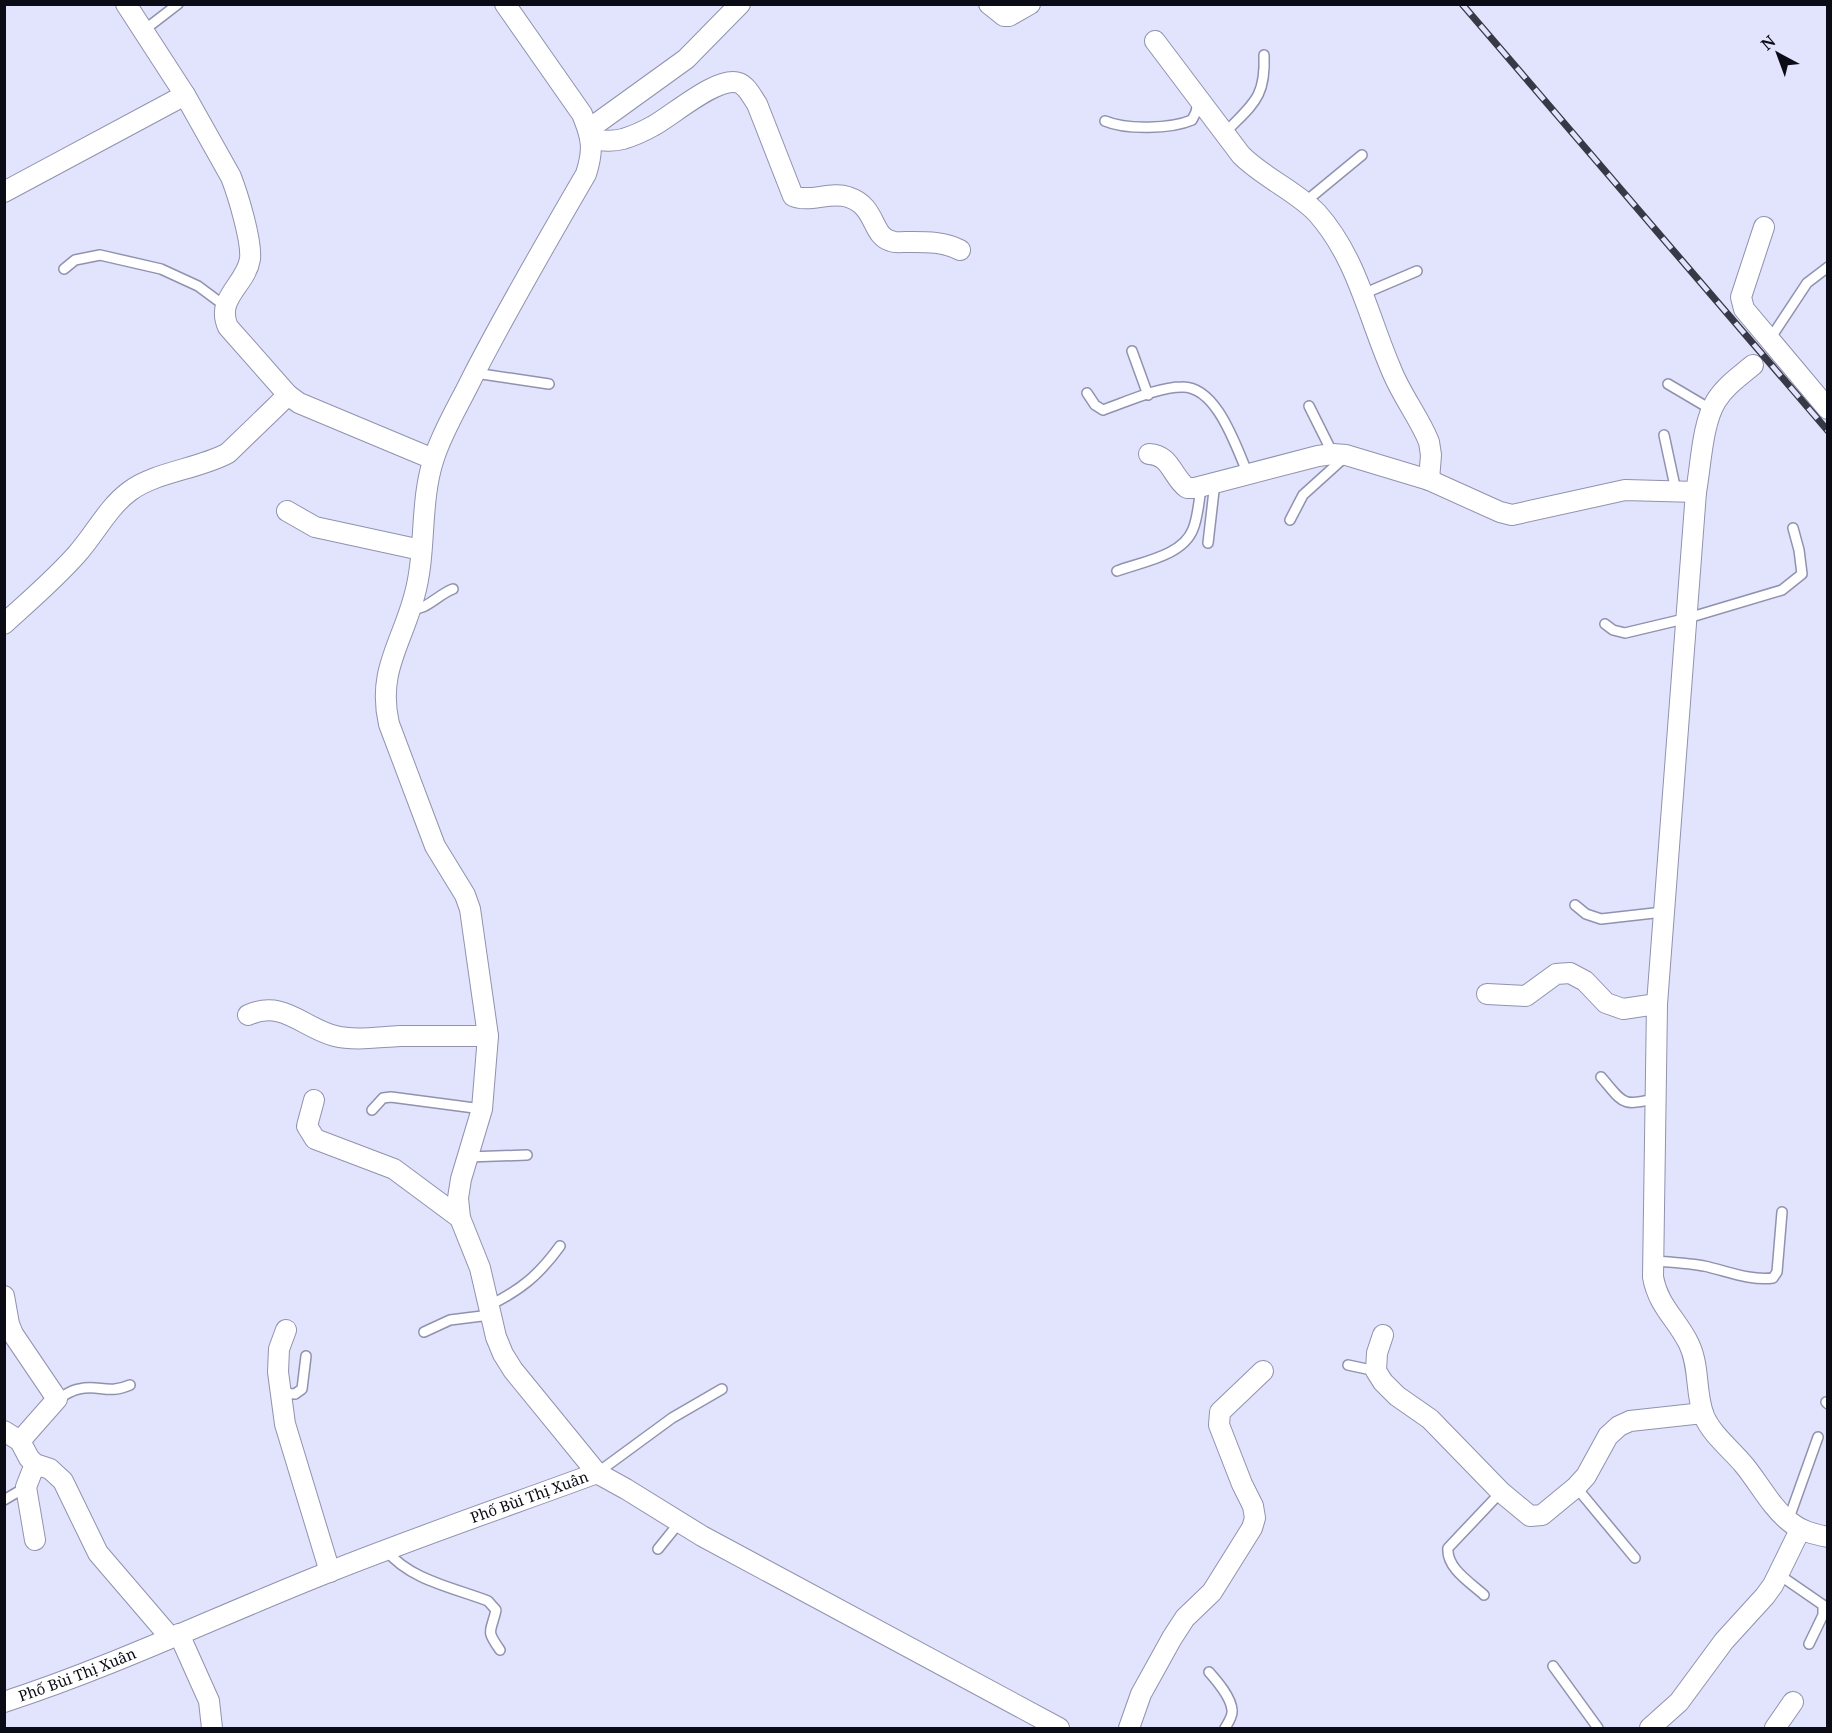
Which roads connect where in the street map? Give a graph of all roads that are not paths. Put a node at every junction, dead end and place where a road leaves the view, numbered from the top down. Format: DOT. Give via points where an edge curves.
graph roads {
  1 [pos="126,4"];
  2 [pos="178,4"];
  3 [pos="740,4"];
  4 [pos="989,4"];
  5 [pos="1030,4"];
  6 [pos="508,6"];
  7 [pos="143,31"];
  8 [pos="1155,41"];
  9 [pos="1264,55"];
  10 [pos="185,95"];
  11 [pos="1198,99"];
  12 [pos="1105,121"];
  13 [pos="590,134"];
  14 [pos="1224,134"];
  15 [pos="1362,155"];
  16 [pos="4,192"];
  17 [pos="1305,202"];
  18 [pos="1764,227"];
  19 [pos="960,250"];
  20 [pos="1827,267"];
  21 [pos="64,269"];
  22 [pos="1417,271"];
  23 [pos="1363,294"];
  24 [pos="225,306"];
  25 [pos="1770,339"];
  26 [pos="1132,351"];
  27 [pos="1753,365"];
  28 [pos="475,373"];
  29 [pos="549,384"];
  30 [pos="1668,384"];
  31 [pos="1087,393"];
  32 [pos="288,395"];
  33 [pos="1148,395"];
  34 [pos="1308,406"];
  35 [pos="1827,408"];
  36 [pos="1713,410"];
  37 [pos="1664,435"];
  38 [pos="1149,454"];
  39 [pos="1340,454"];
  40 [pos="433,459"];
  41 [pos="1248,474"];
  42 [pos="1429,480"];
  43 [pos="1208,484"];
  44 [pos="1676,491"];
  45 [pos="1696,492"];
  46 [pos="286,511"];
  47 [pos="1290,520"];
  48 [pos="1793,528"];
  49 [pos="1208,543"];
  50 [pos="421,550"];
  51 [pos="1117,571"];
  52 [pos="453,589"];
  53 [pos="410,609"];
  54 [pos="1688,618"];
  55 [pos="4,624"];
  56 [pos="1605,624"];
  57 [pos="1575,904"];
  58 [pos="1663,912"];
  59 [pos="1486,994"];
  60 [pos="1657,1004"];
  61 [pos="248,1015"];
  62 [pos="488,1036"];
  63 [pos="1601,1077"];
  64 [pos="1656,1098"];
  65 [pos="315,1100"];
  66 [pos="482,1109"];
  67 [pos="372,1110"];
  68 [pos="527,1155"];
  69 [pos="468,1157"];
  70 [pos="1782,1212"];
  71 [pos="460,1218"];
  72 [pos="560,1246"];
  73 [pos="1653,1261"];
  74 [pos="6,1309"];
  75 [pos="489,1310"];
  76 [pos="286,1330"];
  77 [pos="424,1332"];
  78 [pos="1383,1335"];
  79 [pos="306,1356"];
  80 [pos="1348,1365"];
  81 [pos="1263,1371"];
  82 [pos="1376,1371"];
  83 [pos="130,1386"];
  84 [pos="722,1389"];
  85 [pos="281,1393"];
  86 [pos="57,1399"];
  87 [pos="1703,1413"];
  88 [pos="12,1436"];
  89 [pos="1818,1437"];
  90 [pos="35,1464"];
  91 [pos="597,1473"];
  92 [pos="26,1487"];
  93 [pos="1576,1487"];
  94 [pos="1501,1492"];
  95 [pos="4,1500"];
  96 [pos="680,1523"];
  97 [pos="1794,1525"];
  98 [pos="1827,1537"];
  99 [pos="35,1540"];
  100 [pos="658,1549"];
  101 [pos="387,1551"];
  102 [pos="1635,1558"];
  103 [pos="330,1572"];
  104 [pos="1778,1574"];
  105 [pos="1484,1595"];
  106 [pos="174,1635"];
  107 [pos="1809,1644"];
  108 [pos="500,1650"];
  109 [pos="1553,1666"];
  110 [pos="1209,1672"];
  111 [pos="4,1702"];
  112 [pos="1793,1702"];
  113 [pos="212,1728"];
  114 [pos="1059,1728"];
  115 [pos="1129,1728"];
  116 [pos="1225,1728"];
  117 [pos="1598,1728"];
  118 [pos="1650,1728"];
  119 [pos="1775,1728"];
  1 -- 7 [label="street"];
  2 -- 7 [label="lane"];
  3 -- 13 [label="street" via="692,54"];
  4 -- 5 [label="street" via="1004,16"];
  6 -- 13 [label="street" via="582,114"];
  7 -- 10 [label="street"];
  8 -- 11 [label="street"];
  9 -- 14 [label="lane" via="1263,84 1258,97"];
  10 -- 16 [label="street"];
  10 -- 24 [label="street" via="237,191 250,250 246,270"];
  11 -- 12 [label="lane" via="1192,120 1172,126 1121,126"];
  11 -- 14 [label="street"];
  13 -- 19 [label="street" via="606,142 622,139 653,126 711,89 728,82 740,83 757,104 793,196 845,196 861,202 878,232 891,242 929,242"];
  13 -- 28 [label="street" via="591,158 586,174"];
  14 -- 17 [label="street" via="1256,170"];
  15 -- 17 [label="lane"];
  17 -- 23 [label="street" via="1328,228 1353,268"];
  18 -- 25 [label="street" via="1741,297 1744,309"];
  20 -- 25 [label="lane" via="1807,283"];
  21 -- 24 [label="lane" via="75,260 100,255 161,269 198,286"];
  22 -- 23 [label="lane"];
  23 -- 42 [label="street" via="1391,371 1429,442"];
  24 -- 32 [label="street" via="223,316 228,327"];
  25 -- 35 [label="street"];
  26 -- 33 [label="lane"];
  27 -- 36 [label="street" via="1727,387"];
  28 -- 29 [label="lane"];
  28 -- 40 [label="street"];
  30 -- 36 [label="lane"];
  31 -- 33 [label="lane" via="1103,410"];
  32 -- 40 [label="street"];
  32 -- 55 [label="street" via="228,453 131,489 70,561"];
  33 -- 41 [label="lane" via="1180,387 1202,392 1216,407"];
  34 -- 39 [label="lane"];
  36 -- 45 [label="street" via="1708,419"];
  37 -- 44 [label="lane"];
  38 -- 43 [label="street" via="1164,459 1184,486"];
  39 -- 41 [label="street"];
  39 -- 42 [label="street"];
  39 -- 47 [label="lane" via="1303,495"];
  40 -- 50 [label="street"];
  41 -- 43 [label="street"];
  42 -- 44 [label="street" via="1512,515 1625,490"];
  43 -- 49 [label="lane"];
  43 -- 51 [label="lane" via="1189,538 1177,549"];
  44 -- 45 [label="street"];
  45 -- 54 [label="street"];
  46 -- 50 [label="street" via="315,527"];
  48 -- 54 [label="lane" via="1802,574 1782,590"];
  50 -- 53 [label="street"];
  52 -- 53 [label="lane" via="425,607"];
  53 -- 62 [label="street" via="389,665 385,707 435,846 470,909"];
  54 -- 56 [label="lane" via="1625,633"];
  54 -- 58 [label="street"];
  57 -- 58 [label="lane" via="1586,914 1601,919"];
  58 -- 60 [label="street"];
  59 -- 60 [label="street" via="1526,996 1556,974 1570,973 1585,981 1606,1003 1623,1009"];
  60 -- 64 [label="street"];
  61 -- 62 [label="street" via="269,1009 334,1036 352,1038"];
  62 -- 66 [label="street"];
  63 -- 64 [label="lane" via="1622,1100 1635,1104"];
  64 -- 73 [label="street"];
  65 -- 71 [label="street" via="307,1126 315,1139 394,1169"];
  66 -- 67 [label="lane" via="391,1097 383,1098"];
  66 -- 69 [label="street"];
  68 -- 69 [label="lane"];
  69 -- 71 [label="street" via="458,1198"];
  70 -- 73 [label="lane" via="1777,1272 1773,1278 1758,1279 1704,1266"];
  71 -- 75 [label="street" via="480,1268"];
  72 -- 75 [label="lane" via="534,1277"];
  73 -- 87 [label="street" via="1661,1304 1686,1339 1695,1360"];
  74 -- 86 [label="street" via="13,1334"];
  75 -- 77 [label="lane" via="450,1320"];
  75 -- 91 [label="street" via="508,1362"];
  76 -- 85 [label="street" via="279,1349"];
  78 -- 82 [label="street"];
  79 -- 85 [label="lane" via="302,1389 295,1394"];
  80 -- 82 [label="lane"];
  81 -- 115 [label="street" via="1220,1412 1219,1425 1253,1506 1252,1528 1212,1592 1185,1618 1172,1638 1141,1694"];
  82 -- 94 [label="street" via="1397,1396 1430,1419"];
  83 -- 86 [label="lane" via="118,1391 78,1389"];
  84 -- 91 [label="lane"];
  85 -- 103 [label="street" via="289,1439"];
  86 -- 88 [label="street"];
  87 -- 93 [label="street" via="1630,1421 1618,1426"];
  87 -- 97 [label="street"];
  88 -- 90 [label="street"];
  89 -- 97 [label="lane"];
  90 -- 92 [label="street"];
  90 -- 106 [label="street" via="50,1469 63,1481 98,1553"];
  91 -- 96 [label="street, Phố Bùi Thị Xuân"];
  91 -- 101 [label="street, Phố Bùi Thị Xuân"];
  92 -- 95 [label="lane"];
  92 -- 99 [label="street"];
  93 -- 94 [label="street" via="1535,1517"];
  93 -- 102 [label="lane"];
  94 -- 105 [label="lane" via="1448,1548 1452,1564"];
  96 -- 100 [label="lane"];
  96 -- 114 [label="street, Phố Bùi Thị Xuân"];
  97 -- 98 [label="street"];
  97 -- 104 [label="street"];
  101 -- 103 [label="street, Phố Bùi Thị Xuân"];
  101 -- 108 [label="lane" via="401,1566 418,1575 488,1601 496,1610 491,1637"];
  103 -- 106 [label="street, Phố Bùi Thị Xuân"];
  104 -- 107 [label="lane" via="1822,1605 1823,1615"];
  104 -- 118 [label="street" via="1765,1596 1724,1641 1679,1702"];
  106 -- 111 [label="street, Phố Bùi Thị Xuân" via="63,1683"];
  106 -- 113 [label="street" via="209,1701"];
  109 -- 117 [label="lane"];
  110 -- 116 [label="lane" via="1232,1710"];
  112 -- 119 [label="street"];
}
